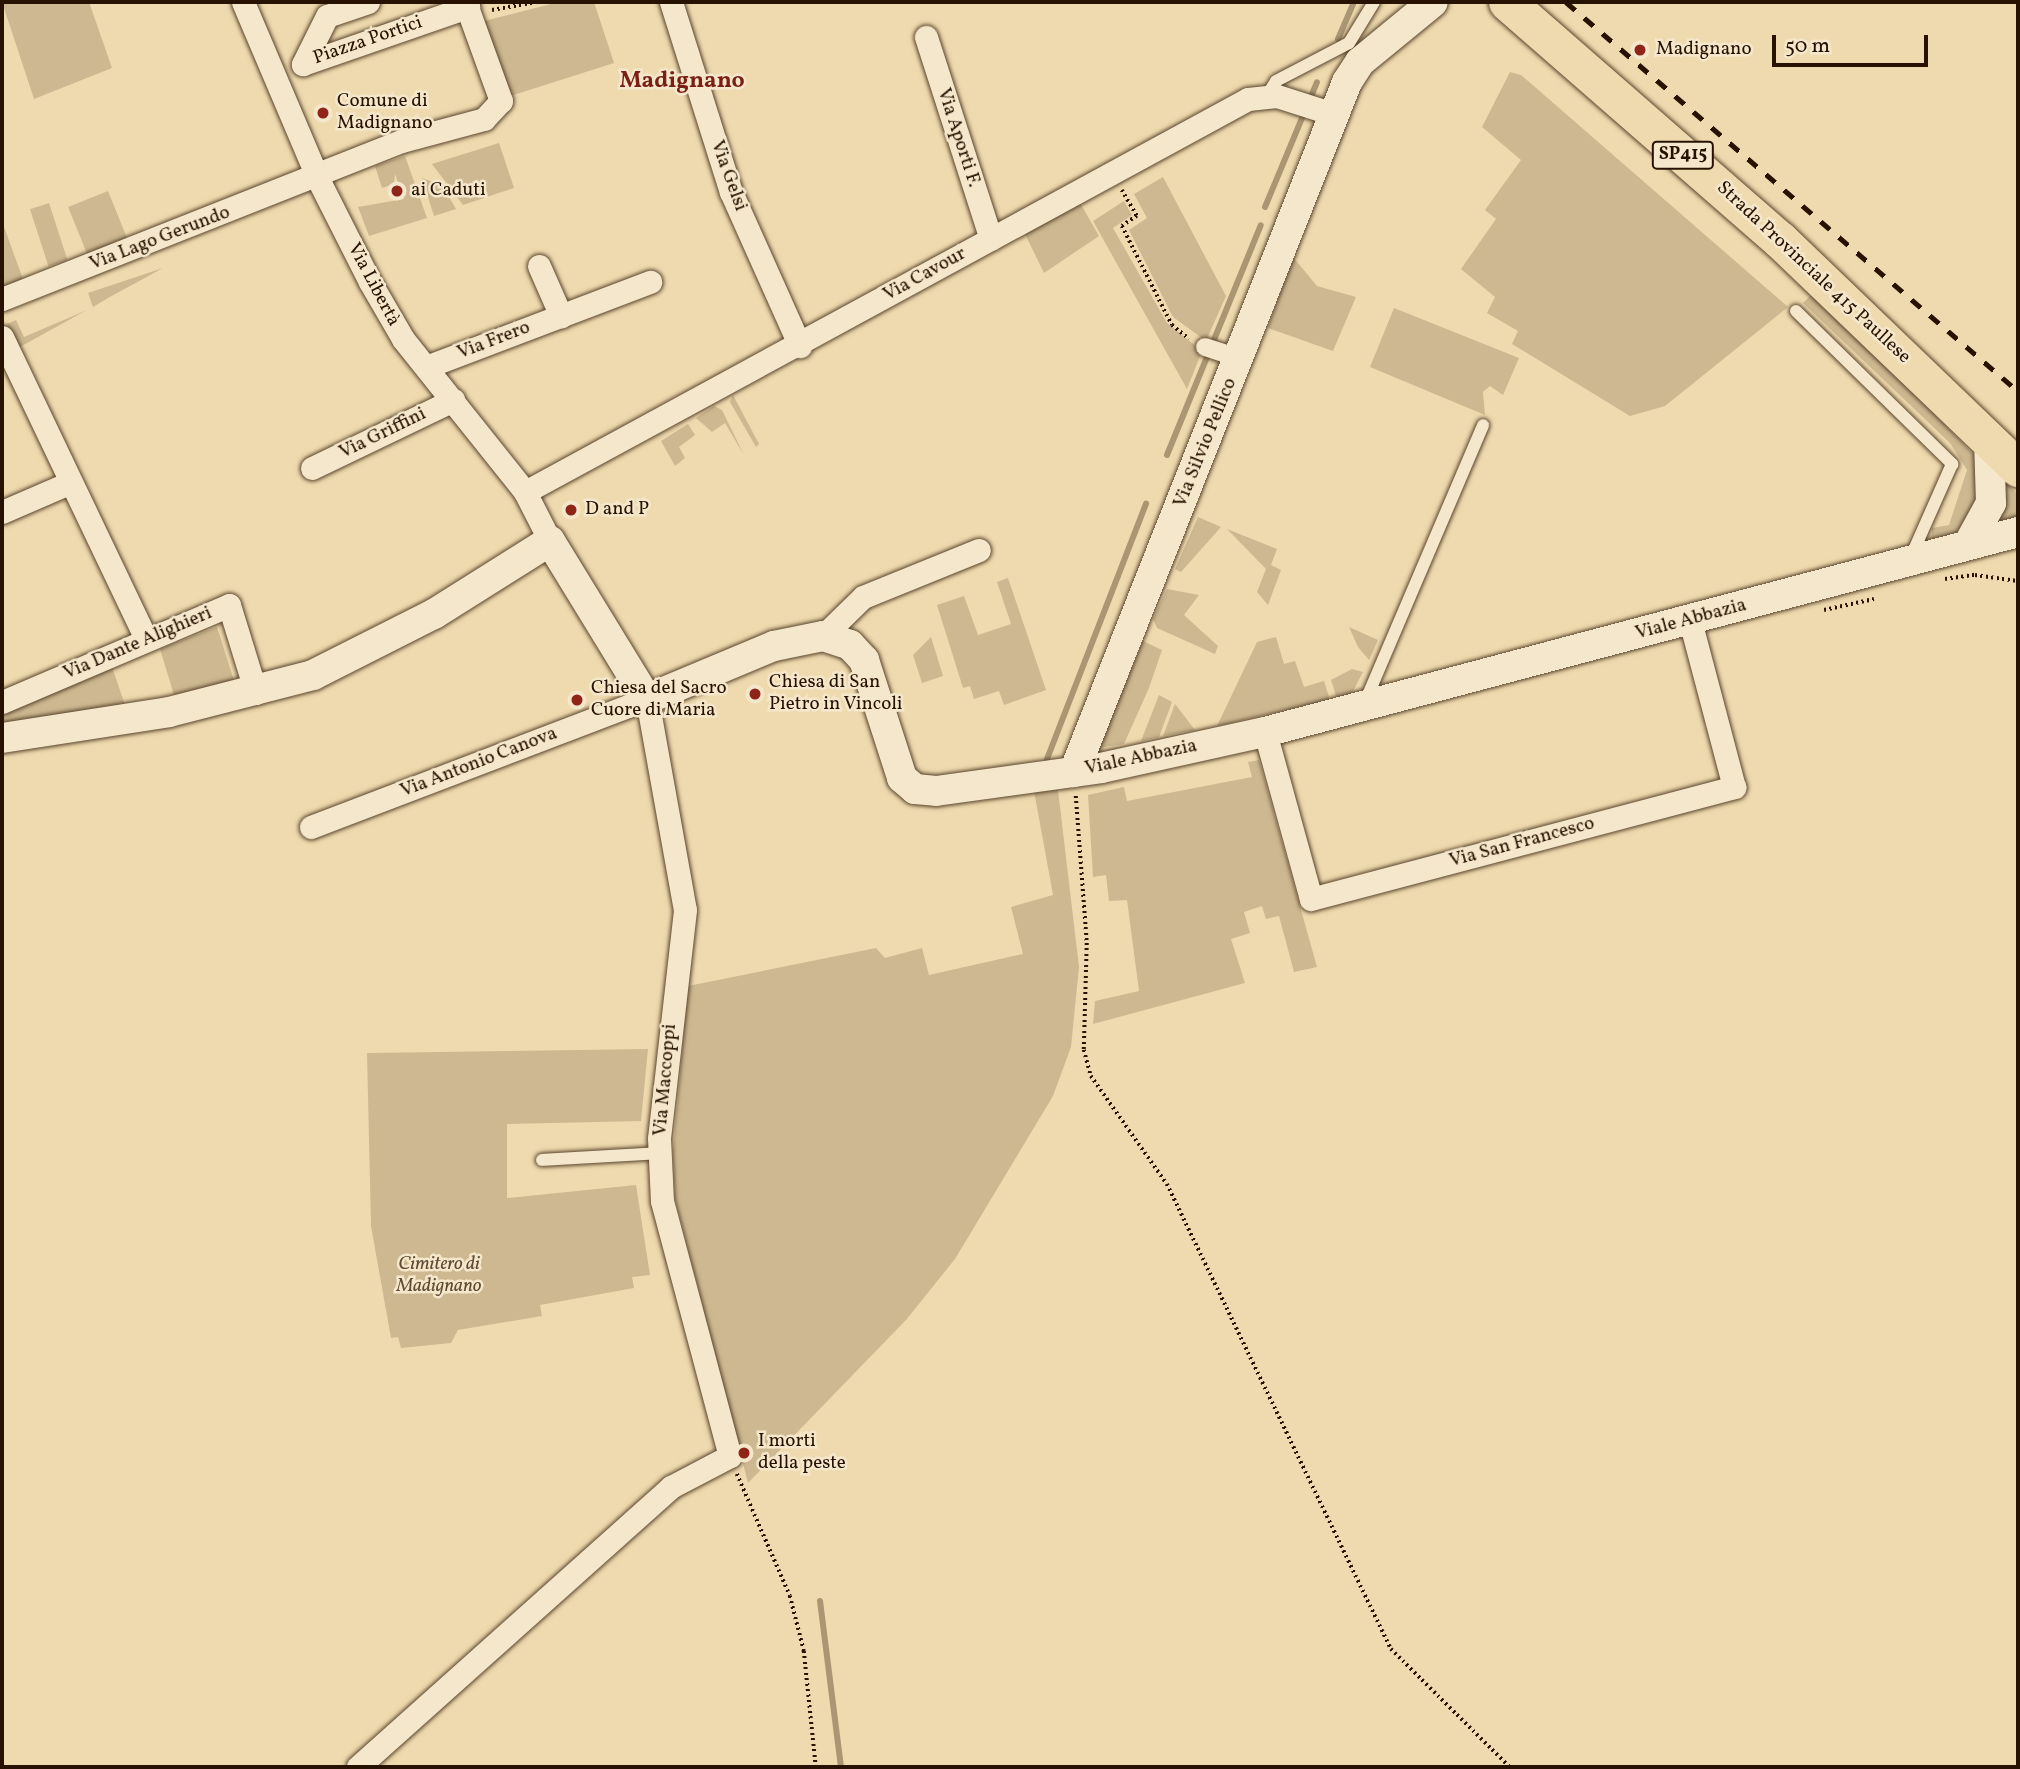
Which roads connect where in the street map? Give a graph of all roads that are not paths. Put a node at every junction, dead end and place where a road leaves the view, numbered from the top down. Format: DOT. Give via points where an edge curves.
graph roads {
  1 [pos="243,2"];
  2 [pos="368,2"];
  3 [pos="671,2"];
  4 [pos="1374,2"];
  5 [pos="1433,2"];
  6 [pos="1507,2"];
  7 [pos="472,7"];
  8 [pos="926,37"];
  9 [pos="303,64"];
  10 [pos="267,65"];
  11 [pos="1268,94"];
  12 [pos="1326,112"];
  13 [pos="318,180"];
  14 [pos="991,239"];
  15 [pos="539,266"];
  16 [pos="650,282"];
  17 [pos="2,299"];
  18 [pos="1796,311"];
  19 [pos="561,316"];
  20 [pos="2,337"];
  21 [pos="800,346"];
  22 [pos="1205,347"];
  23 [pos="1223,353"];
  24 [pos="426,367"];
  25 [pos="453,400"];
  26 [pos="1483,425"];
  27 [pos="1989,439"];
  28 [pos="313,468"];
  29 [pos="2018,468"];
  30 [pos="69,483"];
  31 [pos="525,492"];
  32 [pos="2,512"];
  33 [pos="2018,531"];
  34 [pos="551,541"];
  35 [pos="1969,543"];
  36 [pos="979,550"];
  37 [pos="1910,559"];
  38 [pos="1690,620"];
  39 [pos="823,635"];
  40 [pos="146,639"];
  41 [pos="256,693"];
  42 [pos="647,699"];
  43 [pos="2,702"];
  44 [pos="1363,706"];
  45 [pos="1265,732"];
  46 [pos="2,738"];
  47 [pos="1074,772"];
  48 [pos="311,827"];
  49 [pos="660,1153"];
  50 [pos="542,1160"];
  51 [pos="358,1767"];
  1 -- 10 [label="street, Via Libertà"];
  2 -- 9 [label="street, Piazza Portici" via="327,16"];
  3 -- 21 [label="street, Via Gelsi" via="732,192"];
  4 -- 11 [label="lane" via="1349,43 1276,81"];
  5 -- 12 [label="street, Via Silvio Pellico" via="1360,62"];
  6 -- 27 [label="main road, Strada Provinciale 415 Paullese / SP415" via="1780,240"];
  7 -- 9 [label="street, Piazza Portici"];
  7 -- 13 [label="street, Via Lago Gerundo" via="501,101 496,110 402,141"];
  8 -- 14 [label="street, Via Aporti F."];
  9 -- 10 [label="street, Piazza Portici"];
  10 -- 13 [label="street, Via Libertà"];
  11 -- 12 [label="street"];
  11 -- 14 [label="street, Via Cavour" via="1248,99"];
  12 -- 47 [label="street, Via Silvio Pellico"];
  13 -- 17 [label="street, Via Lago Gerundo"];
  13 -- 24 [label="street, Via Libertà" via="402,339"];
  14 -- 21 [label="street, Via Cavour"];
  15 -- 19 [label="street"];
  16 -- 19 [label="street, Via Frero"];
  18 -- 37 [label="lane" via="1952,464"];
  19 -- 24 [label="street, Via Frero"];
  20 -- 30 [label="street"];
  21 -- 31 [label="street, Via Cavour"];
  22 -- 23 [label="street"];
  24 -- 25 [label="street, Via Libertà"];
  25 -- 28 [label="street, Via Griffini"];
  25 -- 31 [label="street, Via Libertà"];
  26 -- 44 [label="lane"];
  27 -- 29 [label="main road, Strada Provinciale 415 Paullese / SP415"];
  27 -- 35 [label="street" via="1991,503"];
  30 -- 32 [label="street"];
  30 -- 40 [label="street"];
  31 -- 34 [label="street, Via Libertà"];
  33 -- 35 [label="street, Viale Abbazia"];
  34 -- 41 [label="street" via="435,614 313,675"];
  34 -- 42 [label="street"];
  35 -- 37 [label="street, Viale Abbazia"];
  36 -- 39 [label="street" via="863,597"];
  37 -- 38 [label="street, Viale Abbazia"];
  38 -- 44 [label="street, Viale Abbazia"];
  38 -- 45 [label="street, Via San Francesco" via="1734,787 1311,898"];
  39 -- 42 [label="street" via="774,646"];
  39 -- 47 [label="street, Viale Abbazia" via="850,645 864,660 902,778 915,789"];
  40 -- 41 [label="street, Via Dante Alighieri" via="229,606"];
  40 -- 43 [label="street, Via Dante Alighieri"];
  41 -- 46 [label="street"];
  42 -- 48 [label="street, Via Antonio Canova"];
  42 -- 49 [label="street, Via Maccoppi" via="685,910"];
  44 -- 45 [label="street, Viale Abbazia"];
  45 -- 47 [label="street, Viale Abbazia"];
  49 -- 50 [label="lane"];
  49 -- 51 [label="street, Via Maccoppi" via="665,1214 730,1456 671,1487"];
}
